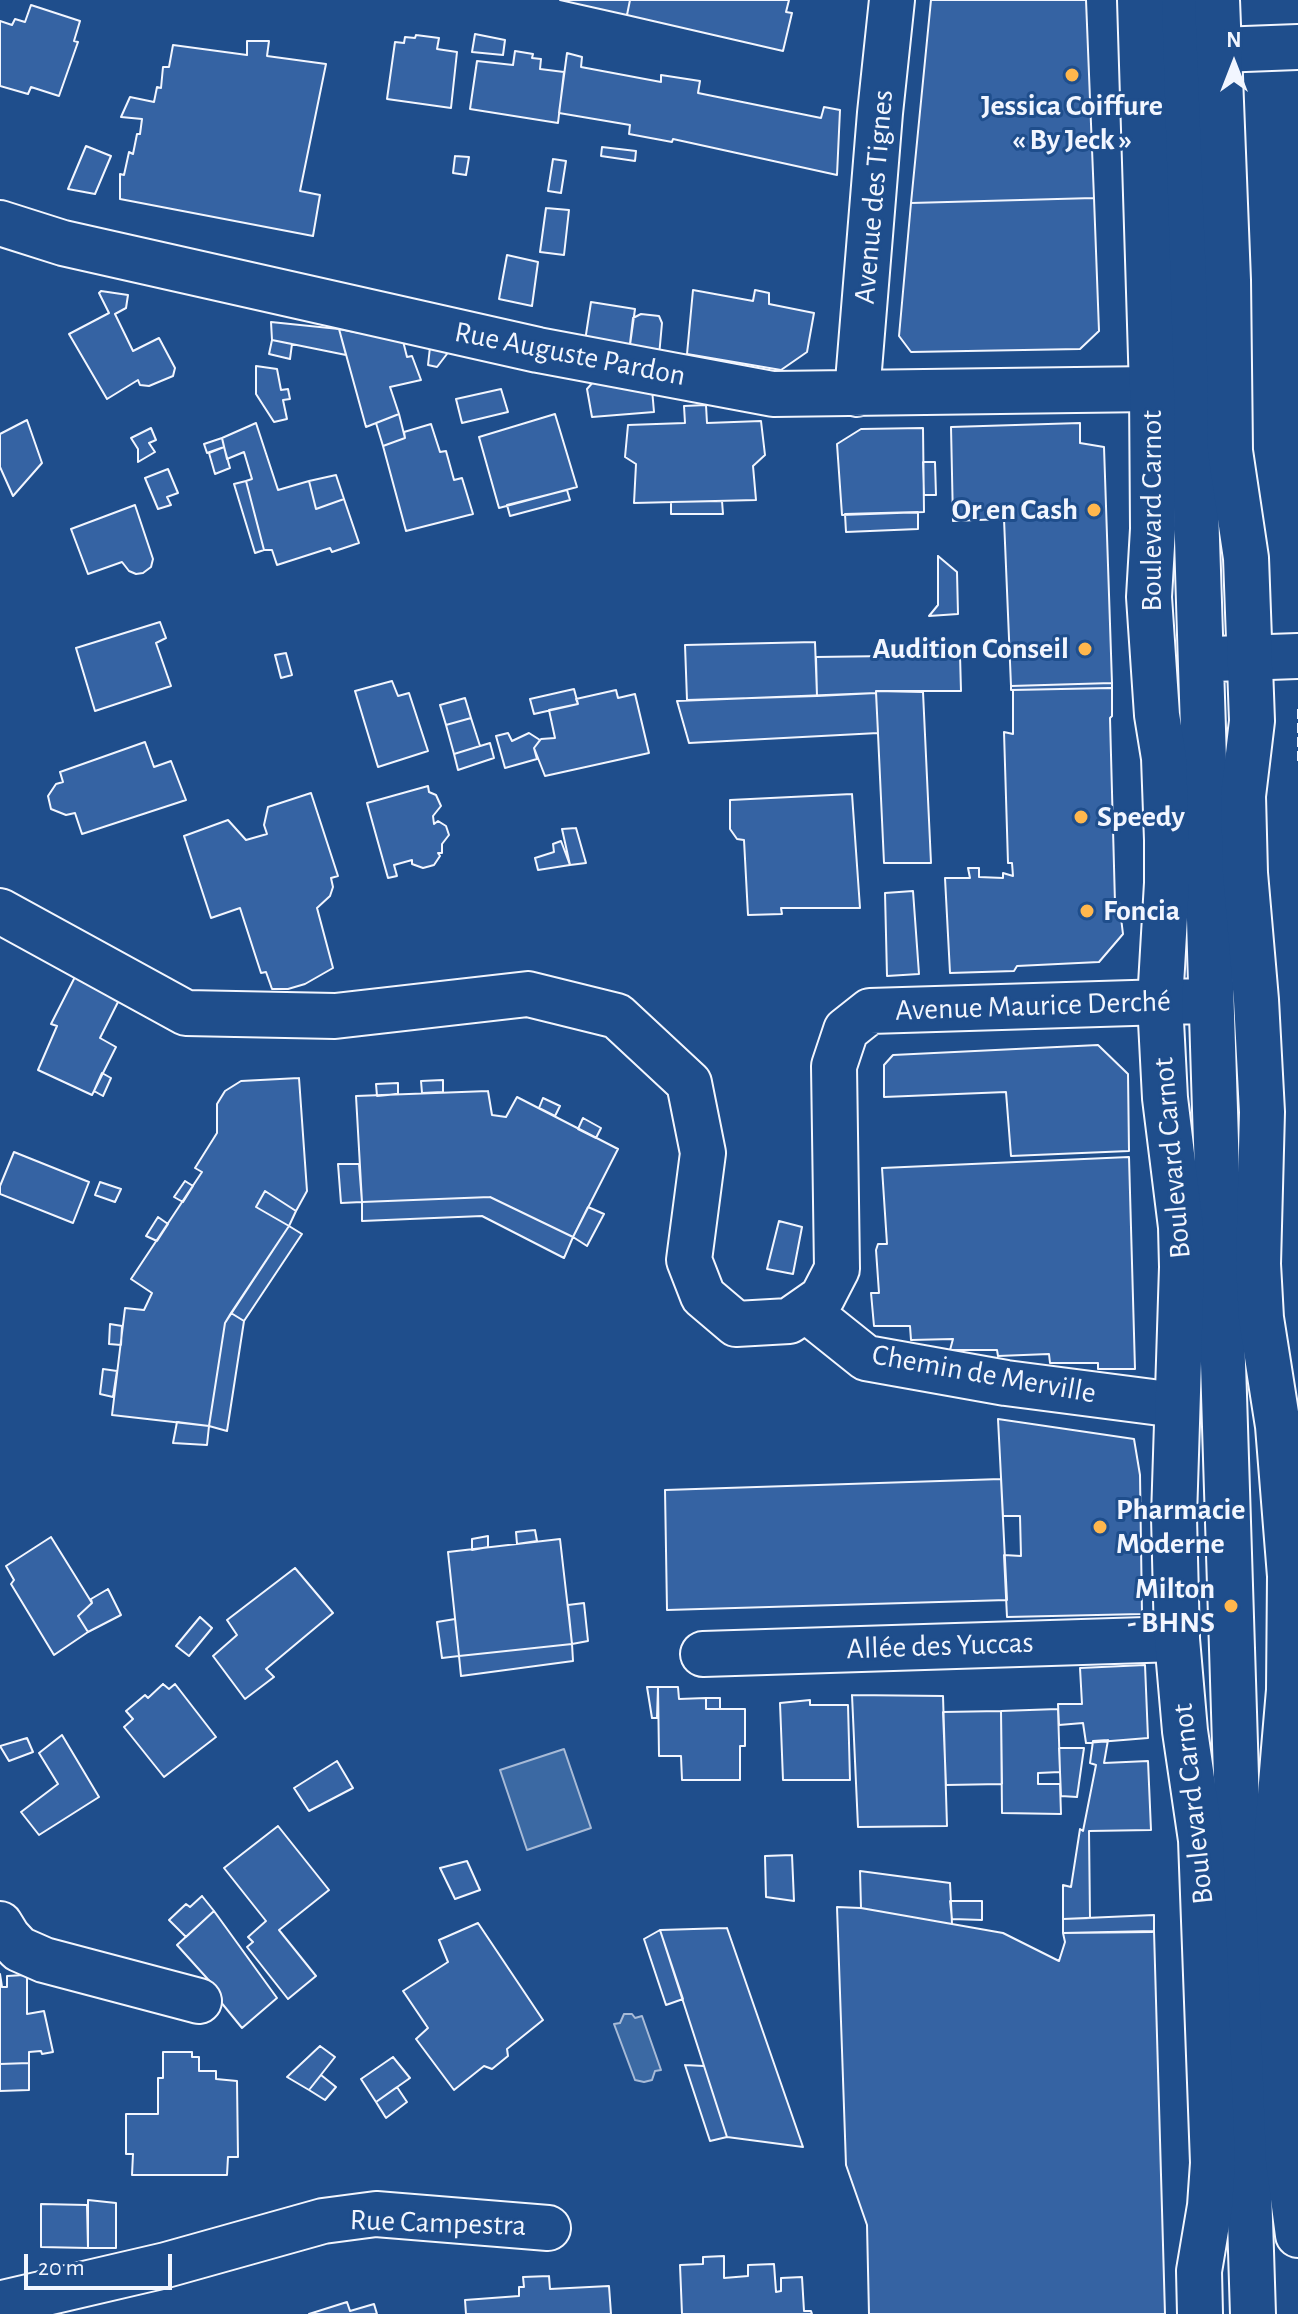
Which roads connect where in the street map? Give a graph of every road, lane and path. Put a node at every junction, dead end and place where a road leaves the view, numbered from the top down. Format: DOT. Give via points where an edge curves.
graph roads {
  1 [pos="892,0"];
  2 [pos="1140,0"];
  3 [pos="1180,0"];
  4 [pos="1217,0"];
  5 [pos="1298,47"];
  6 [pos="1219,50"];
  7 [pos="0,223"];
  8 [pos="1152,389"];
  9 [pos="857,394"];
  10 [pos="1249,656"];
  11 [pos="1298,656"];
  12 [pos="1202,660"];
  13 [pos="1154,665"];
  14 [pos="0,911"];
  15 [pos="1256,1000"];
  16 [pos="1213,1001"];
  17 [pos="1160,1002"];
  18 [pos="806,1310"];
  19 [pos="1176,1405"];
  20 [pos="1288,1425"];
  21 [pos="1177,1639"];
  22 [pos="703,1654"];
  23 [pos="0,1924"];
  24 [pos="199,2001"];
  25 [pos="548,2228"];
  26 [pos="1298,2235"];
  27 [pos="2,2305"];
  28 [pos="1200,2314"];
  29 [pos="1253,2314"];
  1 -- 9 [label="street, Avenue des Tignes"];
  2 -- 8 [label="street, Boulevard Carnot"];
  3 -- 12 [label="street"];
  4 -- 6 [label="street"];
  5 -- 6 [label="street"];
  6 -- 10 [label="street" via="1230,451 1246,558"];
  7 -- 9 [label="street, Rue Auguste Pardon" via="63,243 538,350 773,394"];
  8 -- 9 [label="street, Rue Auguste Pardon"];
  8 -- 13 [label="street, Boulevard Carnot" via="1149,597"];
  10 -- 11 [label="street"];
  10 -- 12 [label="street"];
  10 -- 15 [label="street" via="1252,721 1243,796"];
  12 -- 13 [label="street"];
  12 -- 16 [label="street"];
  13 -- 17 [label="street, Boulevard Carnot" via="1167,840"];
  14 -- 18 [label="street" via="186,1013 335,1016 528,994 617,1016 689,1083 703,1153 689,1260 703,1296 736,1324 789,1321"];
  15 -- 16 [label="street, Avenue Maurice Derché"];
  15 -- 20 [label="street" via="1262,1112 1261,1318"];
  16 -- 17 [label="street, Avenue Maurice Derché"];
  16 -- 29 [label="street"];
  17 -- 18 [label="street, Avenue Maurice Derché" via="870,1011 846,1030 834,1066 837,1269 822,1298"];
  17 -- 19 [label="street, Boulevard Carnot" via="1181,1227"];
  18 -- 19 [label="street, Chemin de Merville" via="866,1358"];
  19 -- 21 [label="street, Boulevard Carnot"];
  20 -- 26 [label="street" via="1291,1631 1276,1842 1288,2161"];
  21 -- 22 [label="street, Allée des Yuccas"];
  21 -- 28 [label="street, Boulevard Carnot" via="1201,1840 1213,2163 1199,2271"];
  23 -- 24 [label="street" via="19,1949 44,1960"];
  25 -- 27 [label="street, Rue Campestra" via="376,2214 323,2221"];
}
